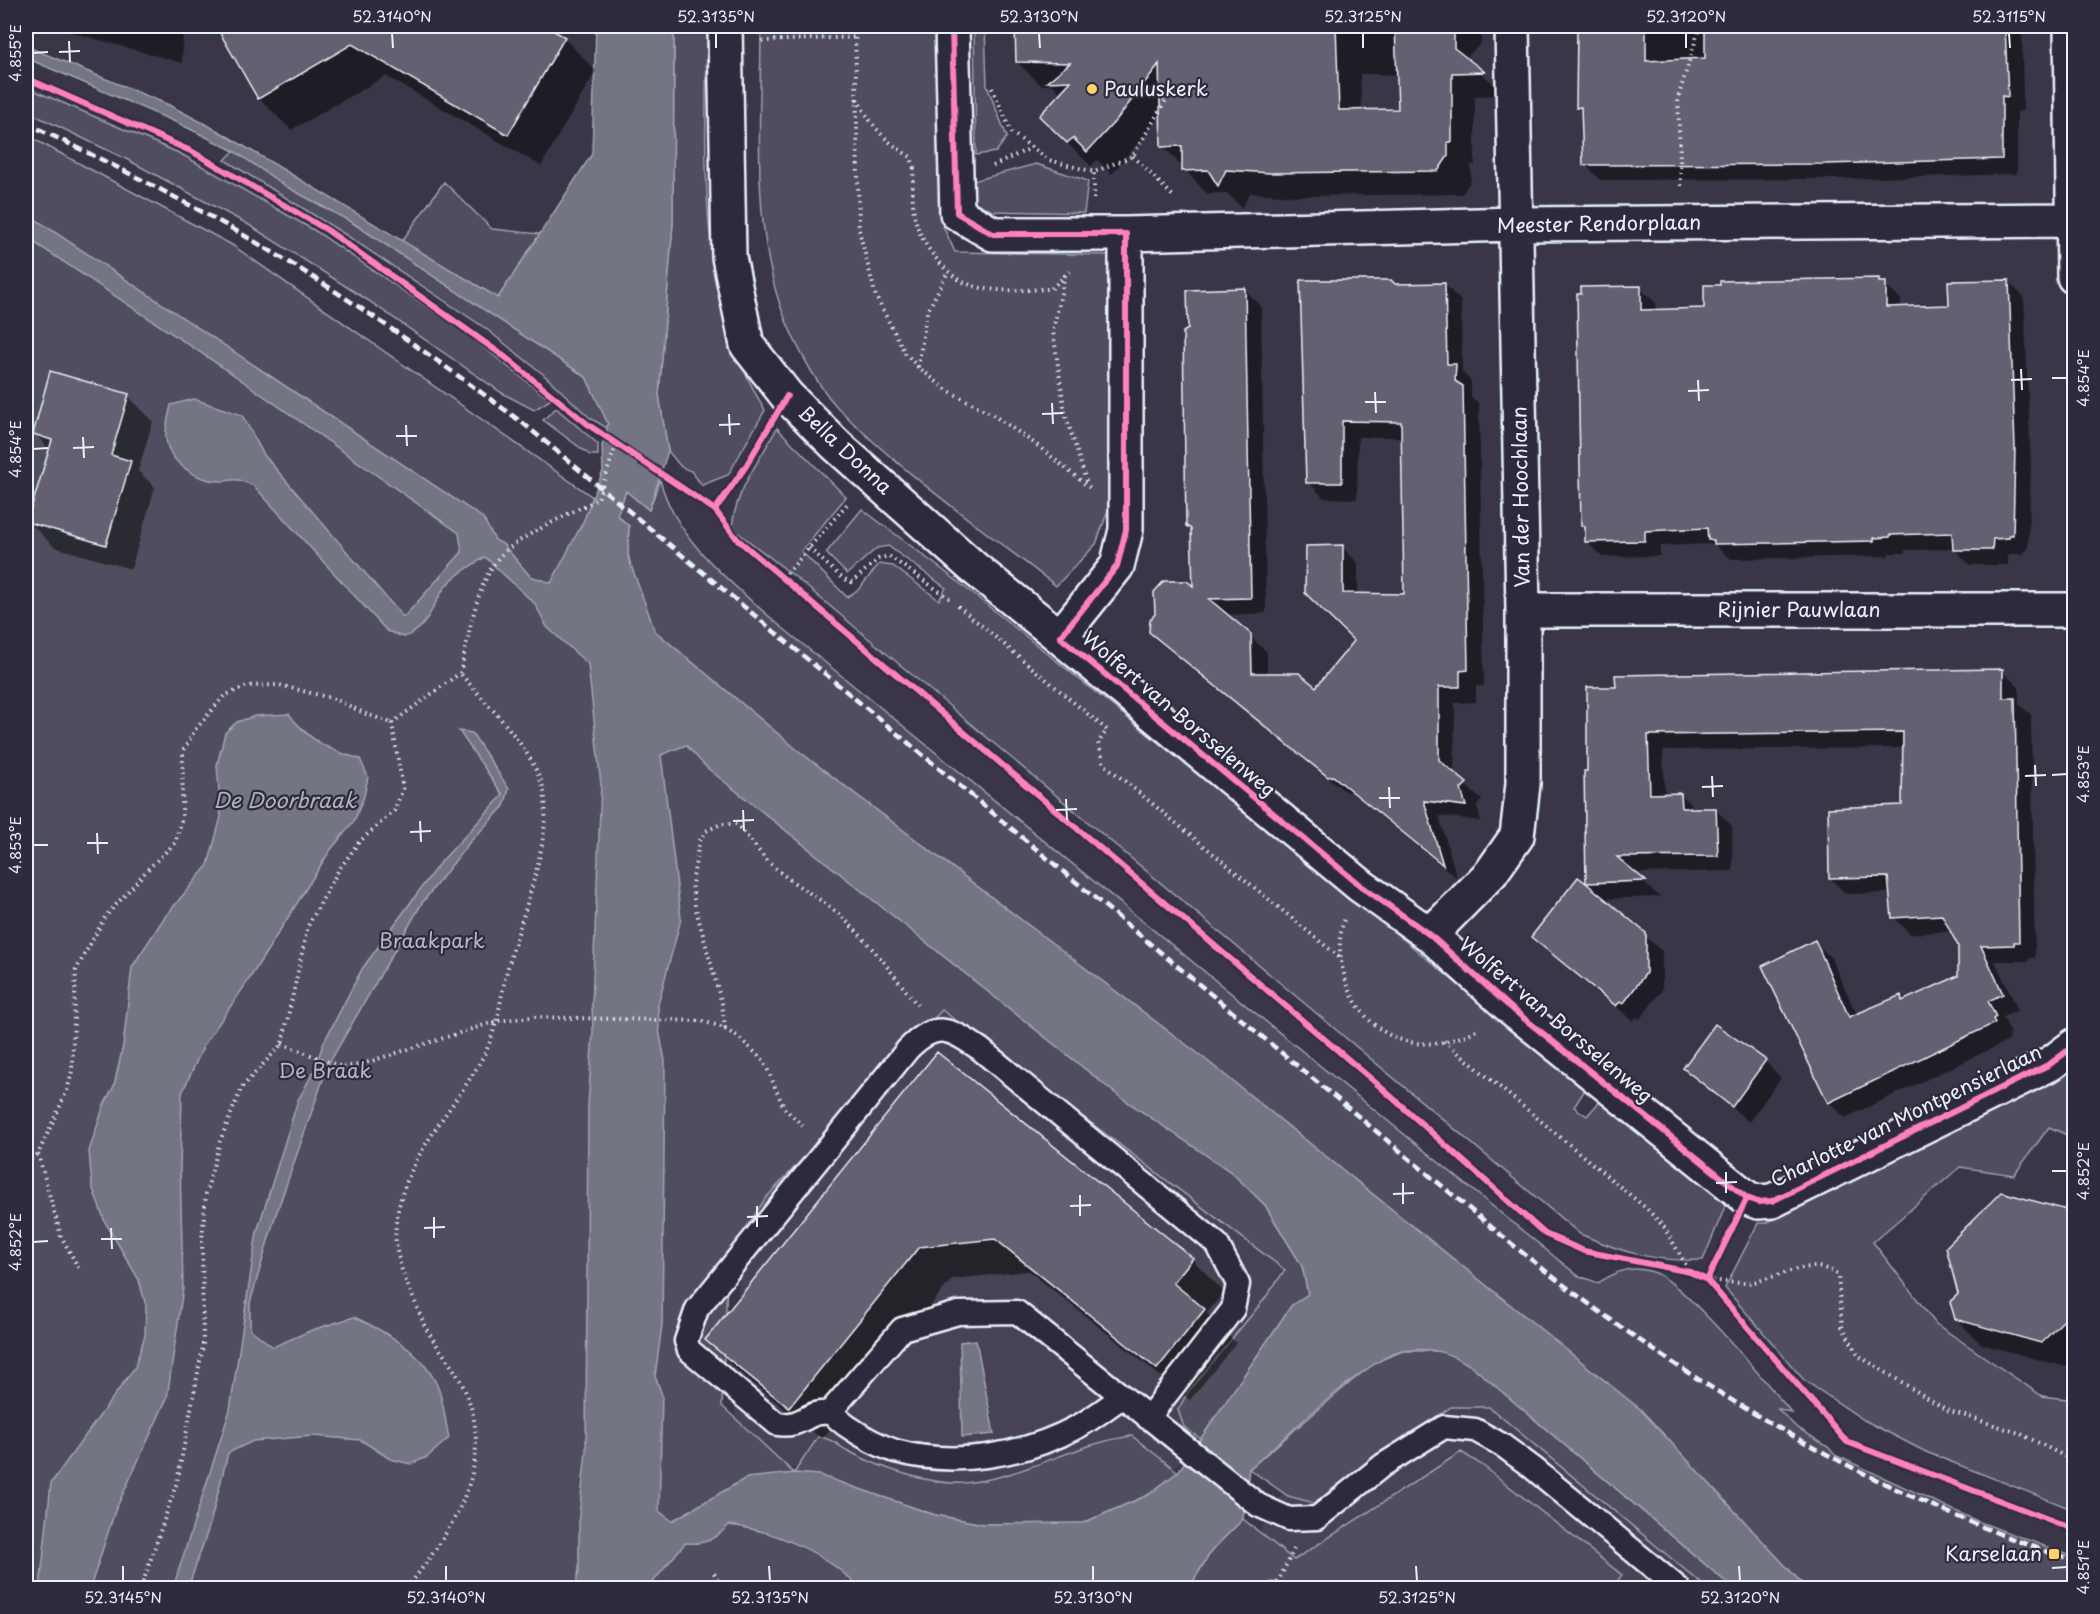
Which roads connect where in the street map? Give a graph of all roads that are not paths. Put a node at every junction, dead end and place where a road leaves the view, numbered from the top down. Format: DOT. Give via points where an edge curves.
graph roads {
  1 [pos="725,26"];
  2 [pos="952,26"];
  3 [pos="1512,26"];
  4 [pos="2072,26"];
  5 [pos="2073,220"];
  6 [pos="1517,224"];
  7 [pos="1126,234"];
  8 [pos="2074,277"];
  9 [pos="1523,610"];
  10 [pos="2074,610"];
  11 [pos="1060,637"];
  12 [pos="1430,935"];
  13 [pos="2074,1046"];
  14 [pos="1747,1198"];
  15 [pos="1122,1397"];
  16 [pos="829,1413"];
  17 [pos="1148,1418"];
  18 [pos="1674,1587"];
  1 -- 11 [label="street, Bella Donna" via="729,257 747,345 787,396 836,445 974,568"];
  2 -- 7 [label="street" via="957,213 993,234"];
  3 -- 6 [label="street, Van der Hoochlaan"];
  4 -- 5 [label="street"];
  5 -- 6 [label="street, Meester Rendorplaan"];
  5 -- 8 [label="street"];
  6 -- 7 [label="street, Meester Rendorplaan"];
  6 -- 9 [label="street, Van der Hoochlaan"];
  7 -- 11 [label="street, Wolfert van Borsselenweg" via="1126,531 1117,566"];
  9 -- 10 [label="street, Rijnier Pauwlaan"];
  9 -- 12 [label="street, Van der Hoochlaan" via="1523,784 1517,836 1491,873"];
  11 -- 12 [label="street, Wolfert van Borsselenweg" via="1361,886"];
  12 -- 14 [label="street, Wolfert van Borsselenweg" via="1510,1007"];
  13 -- 14 [label="street, Charlotte van Montpensierlaan" via="2050,1064 1772,1201"];
  15 -- 16 [label="lane" via="1076,1427 1031,1445 982,1457 937,1458 893,1450"];
  15 -- 16 [label="lane" via="1017,1312 958,1313 902,1329"];
  15 -- 17 [label="lane"];
  16 -- 17 [label="lane" via="813,1415 792,1426 777,1424 689,1350 686,1341 697,1309 908,1049 930,1031 943,1029 980,1048 1217,1244 1238,1284 1233,1309"];
  17 -- 18 [label="lane" via="1258,1505 1289,1519 1317,1518 1383,1465 1444,1427 1475,1430 1533,1468"];
}
